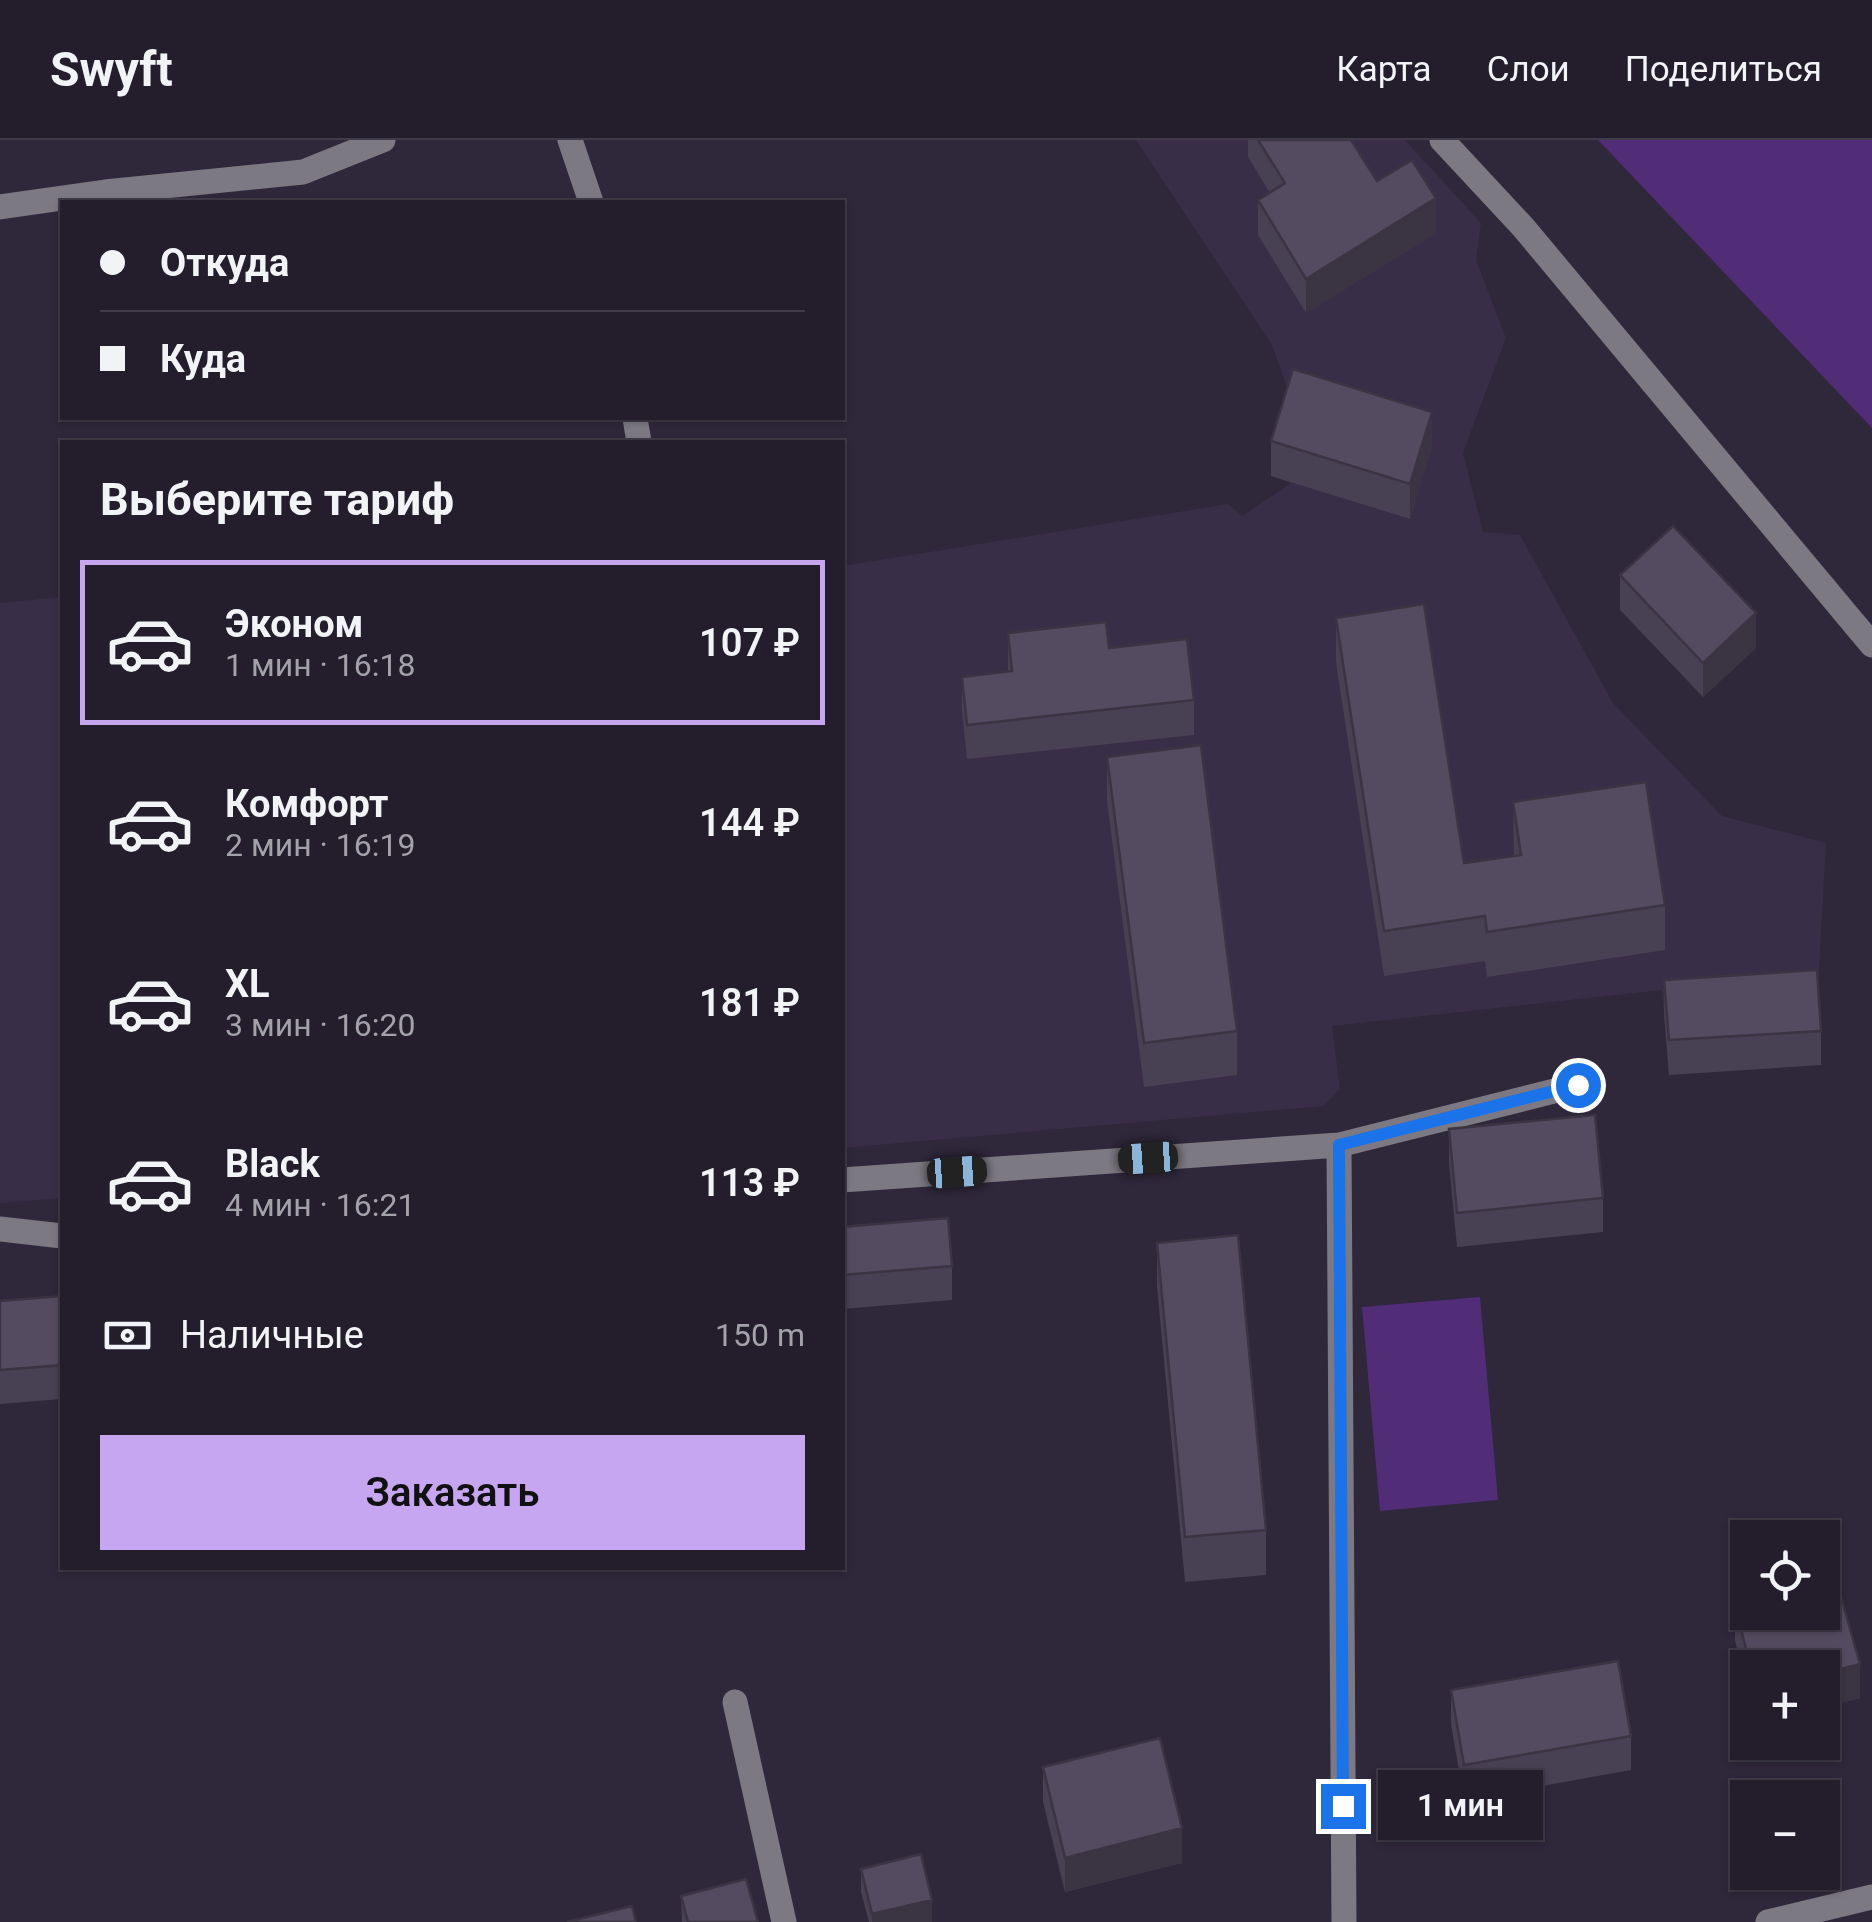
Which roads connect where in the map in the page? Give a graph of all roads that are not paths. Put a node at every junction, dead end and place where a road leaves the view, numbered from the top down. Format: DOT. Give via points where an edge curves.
graph roads {
  1 [pos="383,140"];
  2 [pos="570,140"];
  3 [pos="1442,140"];
  4 [pos="591,200"];
  5 [pos="0,207"];
  6 [pos="1872,644"];
  7 [pos="1578,1085"];
  8 [pos="1339,1145"];
  9 [pos="845,1180"];
  10 [pos="0,1229"];
  11 [pos="60,1236"];
  12 [pos="736,1702"];
  13 [pos="1872,1897"];
  14 [pos="784,1922"];
  15 [pos="1344,1922"];
  16 [pos="1768,1922"];
  1 -- 5 [label="street" via="303,172"];
  2 -- 4 [label="street"];
  3 -- 6 [label="street" via="1523,227"];
  7 -- 8 [label="street"];
  8 -- 9 [label="street"];
  8 -- 15 [label="street"];
  10 -- 11 [label="street"];
  12 -- 14 [label="street"];
  13 -- 16 [label="street"];
}
